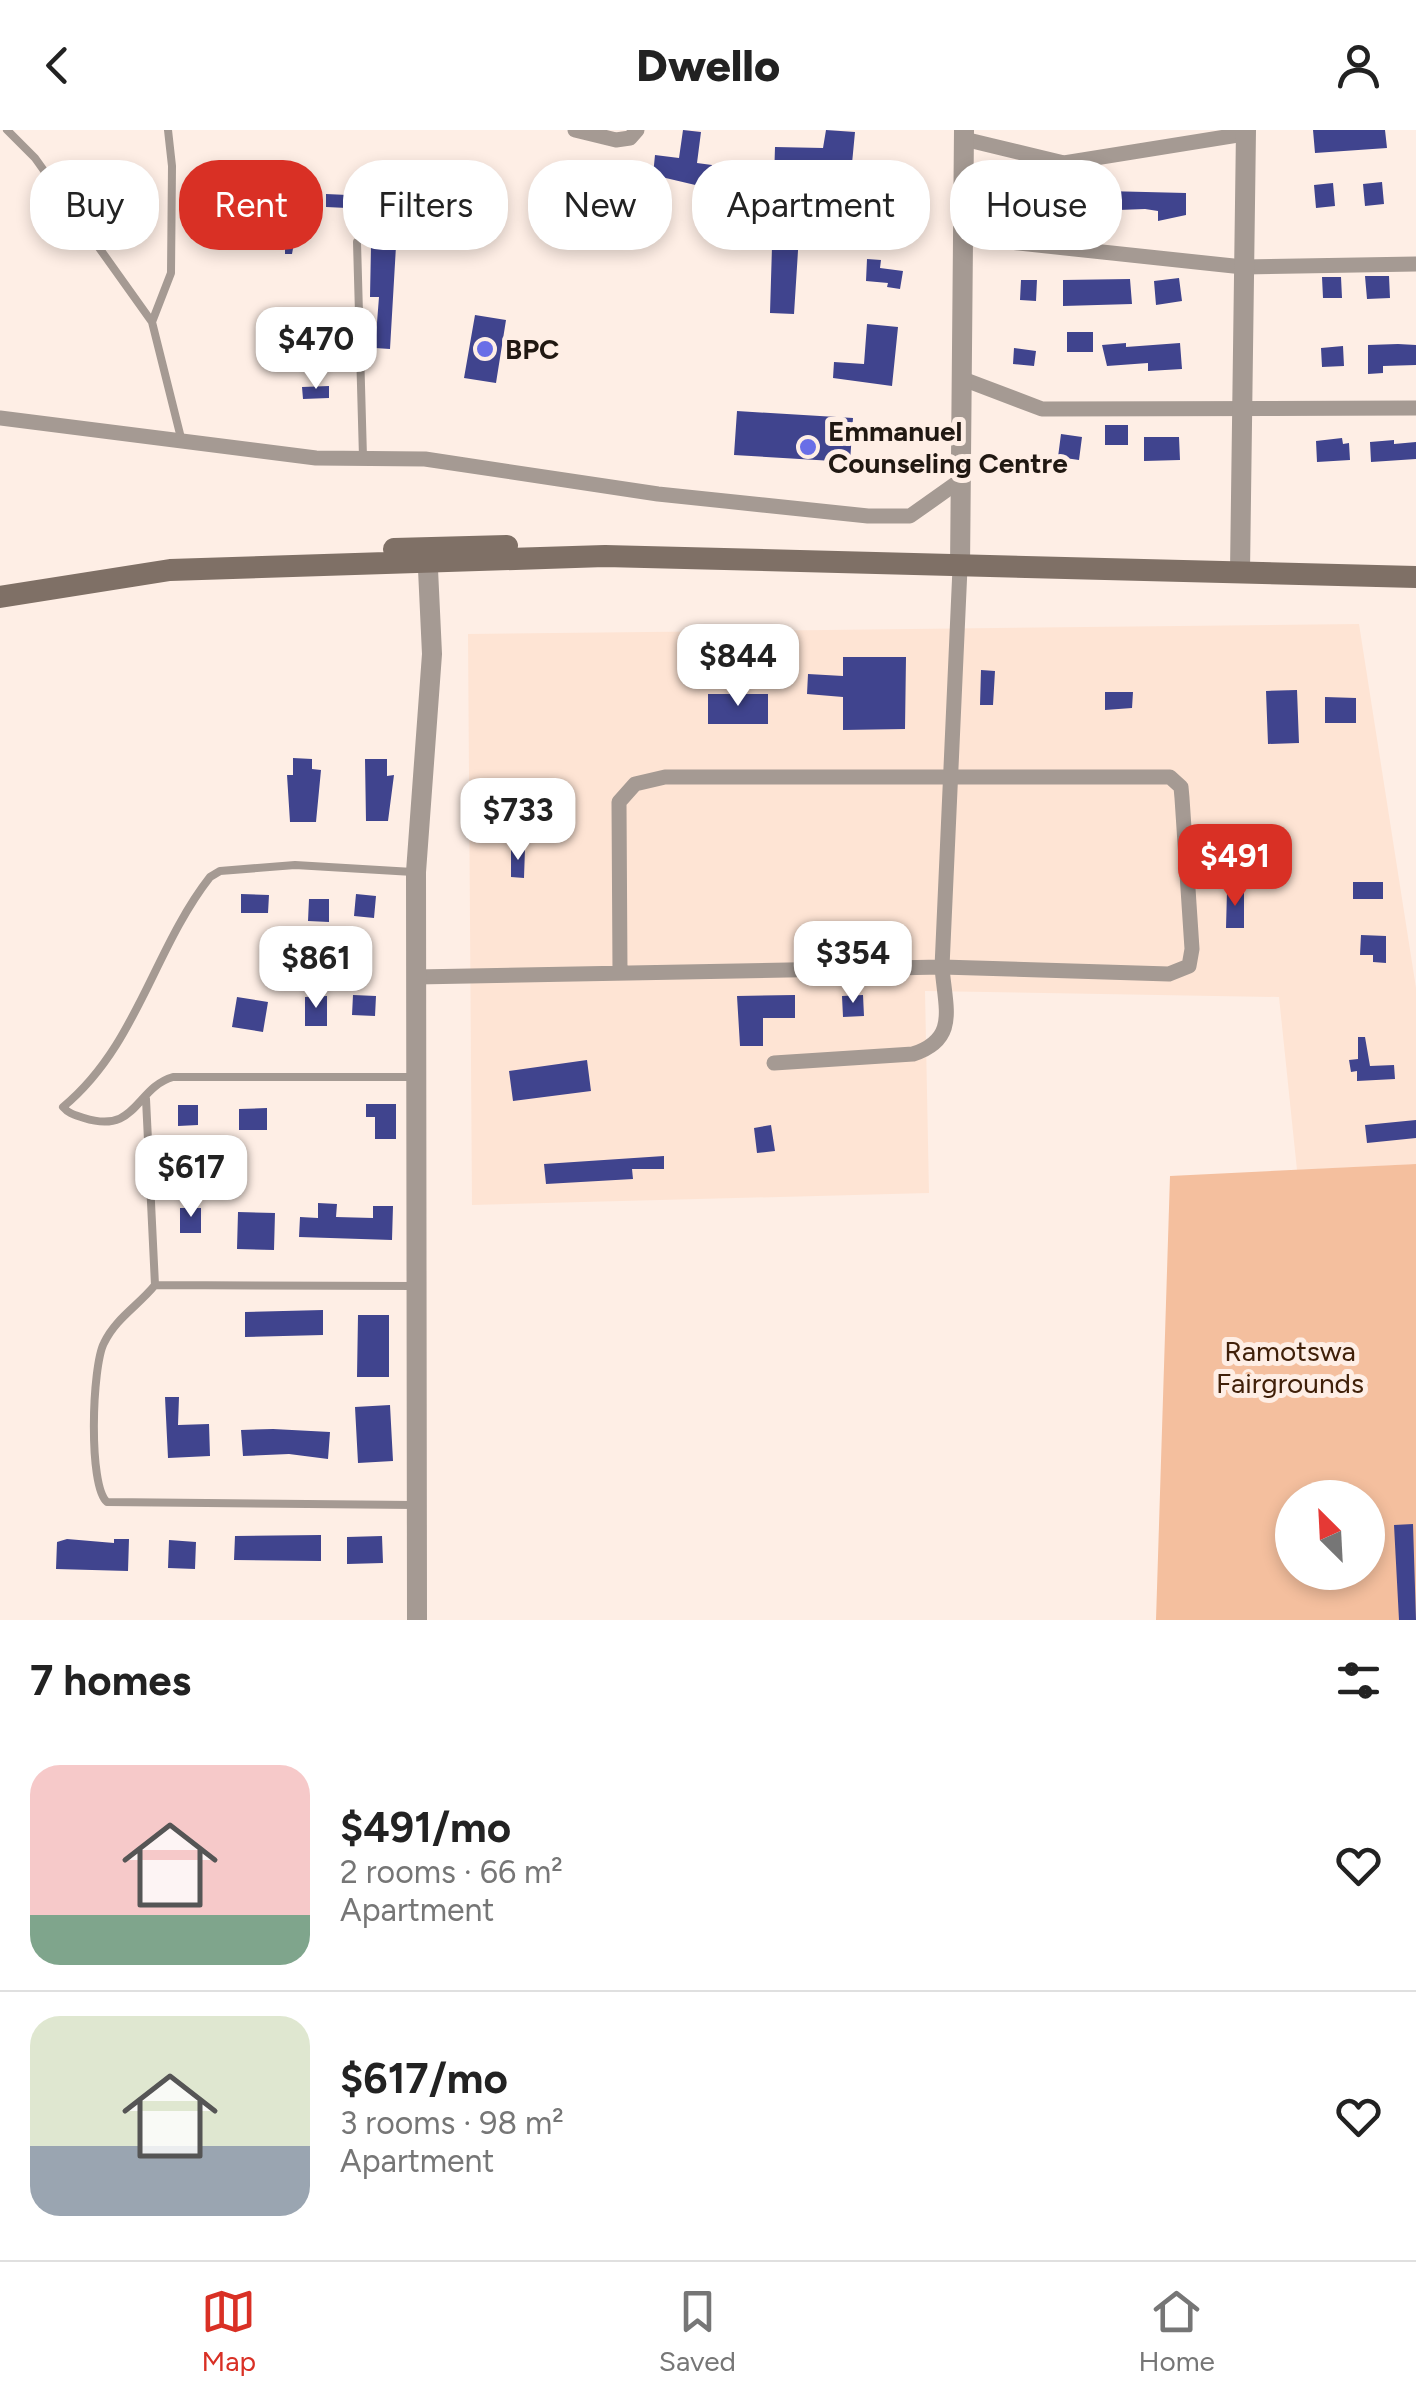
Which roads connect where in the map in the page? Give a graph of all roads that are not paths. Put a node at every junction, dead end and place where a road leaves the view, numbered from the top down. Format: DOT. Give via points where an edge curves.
graph roads {
  1 [pos="7,130"];
  2 [pos="168,130"];
  3 [pos="574,130"];
  4 [pos="637,130"];
  5 [pos="1245,132"];
  6 [pos="964,134"];
  7 [pos="1163,137"];
  8 [pos="963,160"];
  9 [pos="357,250"];
  10 [pos="962,250"];
  11 [pos="1083,250"];
  12 [pos="1416,264"];
  13 [pos="1242,267"];
  14 [pos="152,322"];
  15 [pos="963,380"];
  16 [pos="1416,408"];
  17 [pos="1244,409"];
  18 [pos="0,418"];
  19 [pos="182,443"];
  20 [pos="364,461"];
  21 [pos="958,482"];
  22 [pos="427,555"];
  23 [pos="960,568"];
  24 [pos="1240,571"];
  25 [pos="1416,577"];
  26 [pos="0,597"];
  27 [pos="953,775"];
  28 [pos="416,872"];
  29 [pos="942,967"];
  30 [pos="620,974"];
  31 [pos="416,977"];
  32 [pos="774,1064"];
  33 [pos="416,1077"];
  34 [pos="146,1098"];
  35 [pos="155,1285"];
  36 [pos="415,1286"];
  37 [pos="418,1506"];
  38 [pos="417,1620"];
  1 -- 14 [label="lane" via="35,158"];
  2 -- 14 [label="lane" via="170,273"];
  3 -- 4 [label="street" via="616,140"];
  5 -- 7 [label="street"];
  5 -- 13 [label="street"];
  6 -- 7 [label="street" via="1064,163"];
  6 -- 8 [label="street"];
  9 -- 20 [label="lane"];
  10 -- 15 [label="street"];
  11 -- 13 [label="street"];
  12 -- 13 [label="street"];
  13 -- 17 [label="street"];
  14 -- 19 [label="lane"];
  15 -- 17 [label="street" via="1042,409"];
  15 -- 21 [label="street"];
  16 -- 17 [label="street"];
  17 -- 24 [label="street"];
  18 -- 19 [label="street"];
  19 -- 20 [label="street"];
  20 -- 21 [label="street" via="425,459 868,516 910,516"];
  21 -- 23 [label="street"];
  22 -- 23 [label="main road" via="556,548 605,556"];
  22 -- 26 [label="main road" via="301,556"];
  22 -- 28 [label="street" via="432,654"];
  23 -- 24 [label="main road"];
  23 -- 27 [label="street"];
  24 -- 25 [label="main road"];
  27 -- 29 [label="street"];
  27 -- 29 [label="street" via="1176,780 1192,959 1170,974"];
  27 -- 30 [label="street" via="665,777 635,784 619,802"];
  28 -- 31 [label="street"];
  28 -- 34 [label="lane" via="295,865 220,870 210,877 166,948 126,1034 64,1106 96,1122 115,1121"];
  29 -- 30 [label="street"];
  29 -- 32 [label="street" via="946,1026 932,1048"];
  30 -- 31 [label="street"];
  31 -- 33 [label="street"];
  33 -- 34 [label="lane" via="173,1077"];
  33 -- 36 [label="street"];
  34 -- 35 [label="lane"];
  35 -- 36 [label="lane"];
  35 -- 37 [label="lane" via="118,1320 98,1360 96,1482 107,1502"];
  36 -- 37 [label="street"];
  37 -- 38 [label="street"];
}
